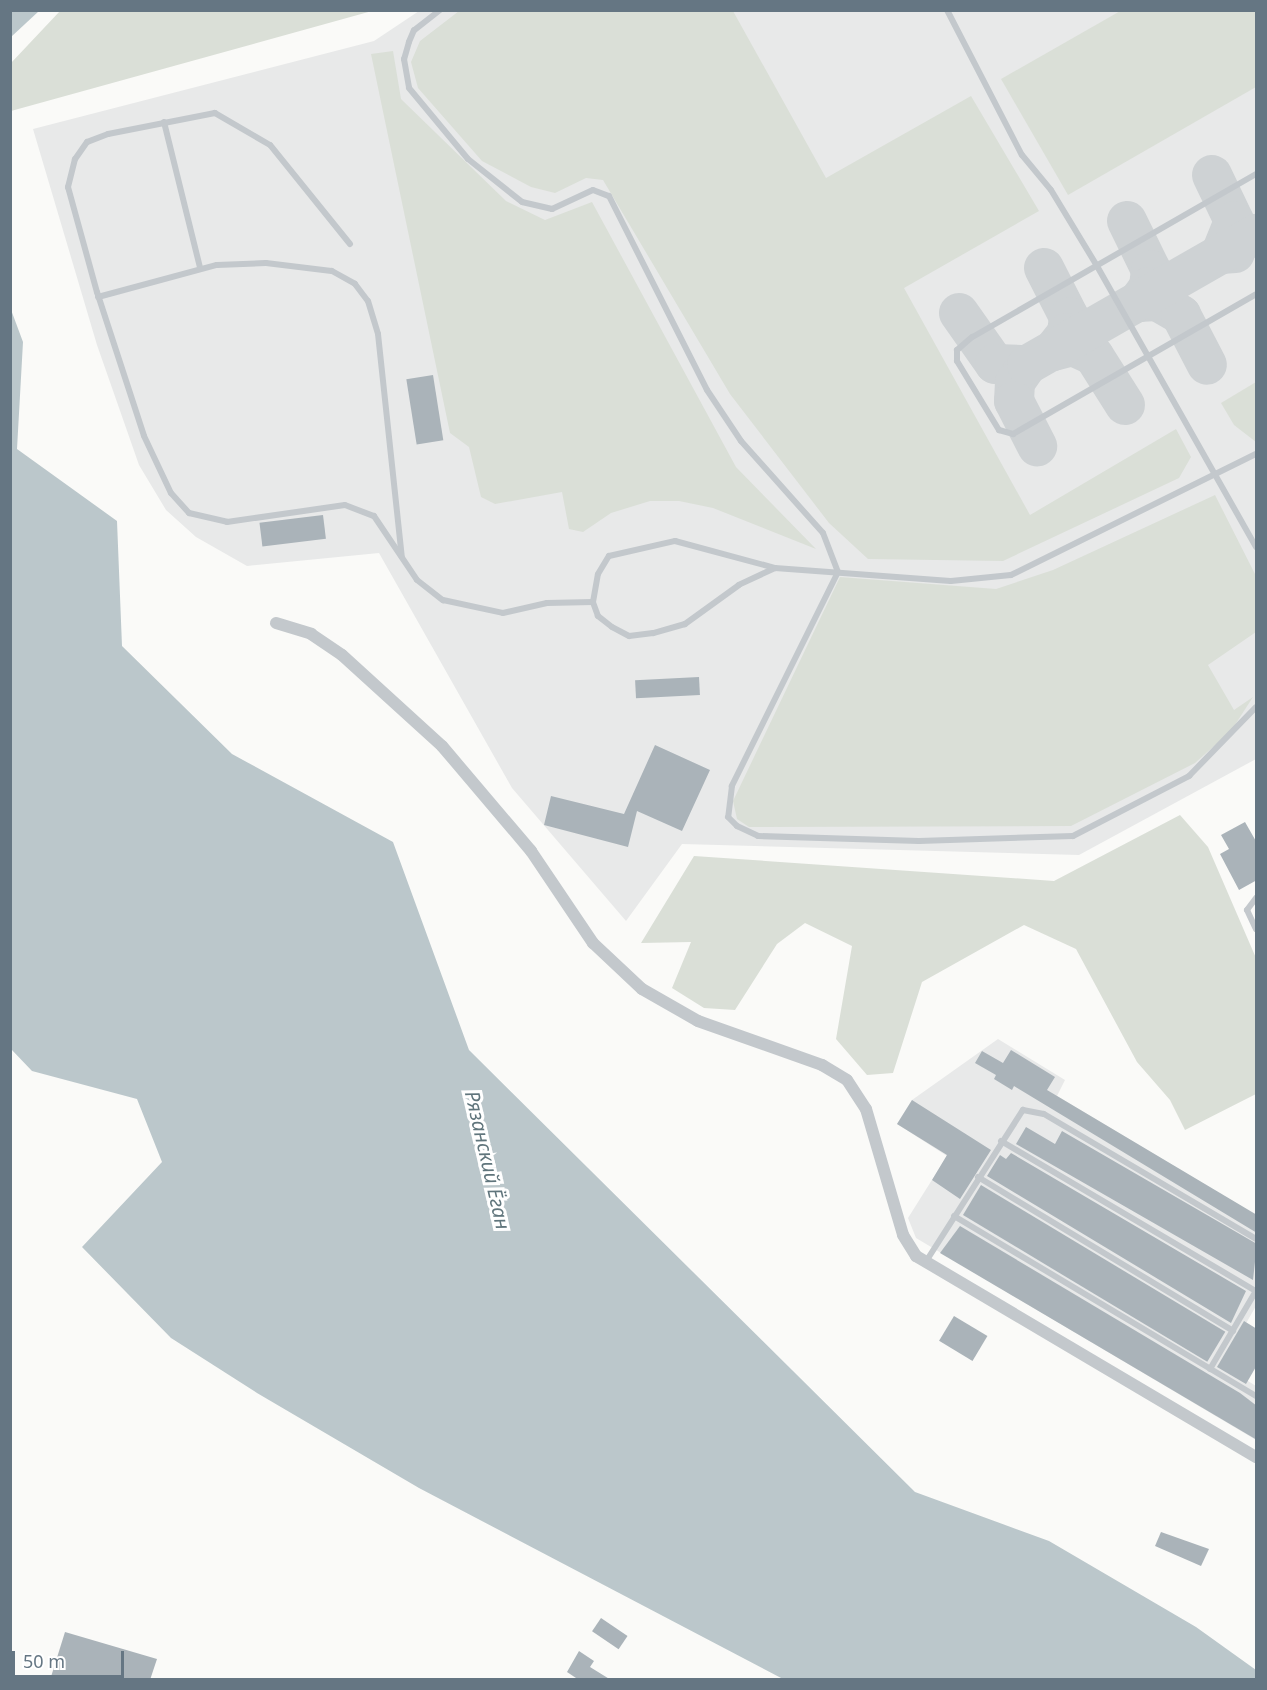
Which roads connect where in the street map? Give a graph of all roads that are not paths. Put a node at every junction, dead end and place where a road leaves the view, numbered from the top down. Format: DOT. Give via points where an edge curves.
graph roads {
  1 [pos="440,10"];
  2 [pos="947,10"];
  3 [pos="164,122"];
  4 [pos="1257,174"];
  5 [pos="350,244"];
  6 [pos="1097,266"];
  7 [pos="200,268"];
  8 [pos="1257,294"];
  9 [pos="98,297"];
  10 [pos="1150,356"];
  11 [pos="1257,454"];
  12 [pos="1217,473"];
  13 [pos="1257,547"];
  14 [pos="402,560"];
  15 [pos="775,568"];
  16 [pos="838,572"];
  17 [pos="593,602"];
  18 [pos="276,623"];
  19 [pos="1257,707"];
  20 [pos="1257,898"];
  21 [pos="1257,929"];
  22 [pos="1001,1141"];
  23 [pos="978,1177"];
  24 [pos="954,1216"];
  25 [pos="1257,1239"];
  26 [pos="925,1263"];
  27 [pos="1257,1291"];
  28 [pos="1233,1331"];
  29 [pos="1210,1369"];
  30 [pos="1257,1396"];
  31 [pos="1257,1457"];
  1 -- 16 [label="lane" via="414,30 409,42 404,59 409,88 468,159 522,202 552,209 593,190 609,196 707,390 741,441 823,533"];
  2 -- 6 [label="lane" via="1022,155 1051,190"];
  3 -- 5 [label="lane" via="215,113 236,121 270,145"];
  3 -- 7 [label="lane"];
  3 -- 9 [label="lane" via="87,142 75,159 68,188"];
  4 -- 6 [label="lane"];
  6 -- 10 [label="lane"];
  6 -- 10 [label="lane" via="972,337 957,350 957,362 999,430 1008,435"];
  7 -- 9 [label="lane"];
  7 -- 14 [label="lane" via="266,263 332,271 355,284 368,301 378,334"];
  8 -- 10 [label="lane"];
  9 -- 14 [label="lane" via="144,436 171,493 189,513 227,522 345,505 374,516"];
  10 -- 12 [label="lane"];
  11 -- 12 [label="lane"];
  12 -- 13 [label="lane"];
  12 -- 16 [label="lane" via="1011,575 951,581"];
  14 -- 17 [label="lane" via="443,600 474,610 503,613 548,603"];
  15 -- 16 [label="lane"];
  15 -- 17 [label="lane" via="739,585 685,624 653,633 621,631 598,616"];
  15 -- 17 [label="lane" via="675,542 621,549 597,574"];
  16 -- 19 [label="lane" via="732,786 728,818 747,833 919,841 1072,836 1189,776"];
  18 -- 26 [label="street" via="303,629 342,655 441,746 531,851 593,943 642,989 717,1030 822,1065 847,1080 866,1109 903,1235"];
  20 -- 21 [label="lane" via="1247,910"];
  22 -- 23 [label="lane"];
  22 -- 25 [label="lane" via="1023,1110 1044,1114"];
  22 -- 27 [label="lane"];
  23 -- 24 [label="lane"];
  23 -- 28 [label="lane"];
  24 -- 26 [label="lane"];
  24 -- 29 [label="lane"];
  26 -- 31 [label="street"];
  27 -- 28 [label="lane"];
  28 -- 29 [label="lane"];
  29 -- 30 [label="lane"];
}
